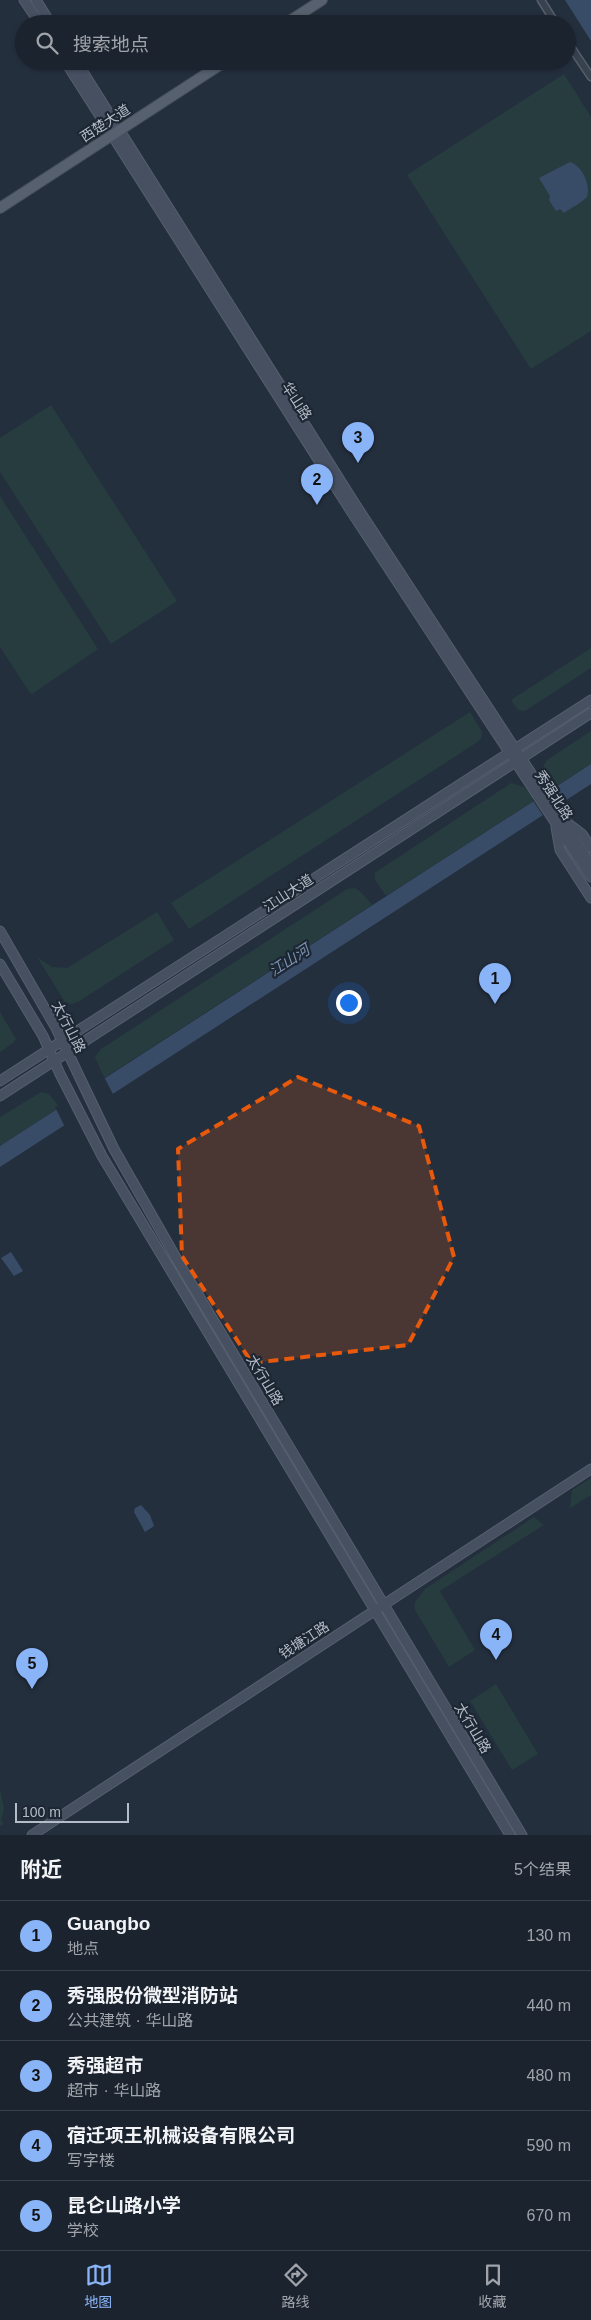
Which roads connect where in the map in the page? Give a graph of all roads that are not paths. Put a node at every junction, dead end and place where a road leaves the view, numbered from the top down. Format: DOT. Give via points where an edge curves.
graph roads {
  1 [pos="24,0"];
  2 [pos="36,0"];
  3 [pos="322,0"];
  4 [pos="541,0"];
  5 [pos="34,15"];
  6 [pos="45,15"];
  7 [pos="299,15"];
  8 [pos="550,15"];
  9 [pos="576,54"];
  10 [pos="71,70"];
  11 [pos="81,70"];
  12 [pos="212,70"];
  13 [pos="591,77"];
  14 [pos="116,132"];
  15 [pos="0,208"];
  16 [pos="591,700"];
  17 [pos="591,713"];
  18 [pos="513,750"];
  19 [pos="520,760"];
  20 [pos="557,818"];
  21 [pos="591,848"];
  22 [pos="591,865"];
  23 [pos="591,877"];
  24 [pos="591,898"];
  25 [pos="0,931"];
  26 [pos="0,964"];
  27 [pos="61,1040"];
  28 [pos="49,1048"];
  29 [pos="67,1052"];
  30 [pos="54,1060"];
  31 [pos="0,1081"];
  32 [pos="0,1096"];
  33 [pos="591,1469"];
  34 [pos="383,1605"];
  35 [pos="375,1610"];
  36 [pos="32,1835"];
  37 [pos="510,1835"];
  38 [pos="522,1835"];
  1 -- 5 [label="street"];
  2 -- 6 [label="street"];
  3 -- 7 [label="main road"];
  4 -- 8 [label="street"];
  9 -- 13 [label="street"];
  10 -- 14 [label="street, 华山路"];
  11 -- 14 [label="street, 华山路"];
  12 -- 14 [label="main road, 西楚大道"];
  14 -- 15 [label="main road, 西楚大道"];
  14 -- 18 [label="street, 华山路" via="349,508"];
  16 -- 18 [label="street, 江山大道"];
  17 -- 19 [label="street, 江山大道"];
  18 -- 19 [label="street, 秀强北路"];
  18 -- 27 [label="street, 江山大道"];
  19 -- 20 [label="street, 秀强北路"];
  19 -- 29 [label="street, 江山大道"];
  20 -- 21 [label="street" via="582,834"];
  20 -- 22 [label="street, 秀强北路"];
  20 -- 23 [label="street, 秀强北路"];
  20 -- 24 [label="street" via="560,850"];
  25 -- 27 [label="street, 太行山路"];
  26 -- 28 [label="street, 太行山路"];
  27 -- 28 [label="street, 江山大道"];
  27 -- 29 [label="street, 太行山路"];
  28 -- 30 [label="street, 太行山路"];
  28 -- 31 [label="street, 江山大道"];
  29 -- 30 [label="street, 江山大道"];
  29 -- 34 [label="street, 太行山路" via="114,1150"];
  30 -- 32 [label="street, 江山大道"];
  30 -- 35 [label="street, 太行山路" via="102,1156"];
  33 -- 34 [label="street, 钱塘江路"];
  34 -- 35 [label="street, 钱塘江路"];
  34 -- 38 [label="street, 太行山路"];
  35 -- 36 [label="street, 钱塘江路"];
  35 -- 37 [label="street, 太行山路"];
}
